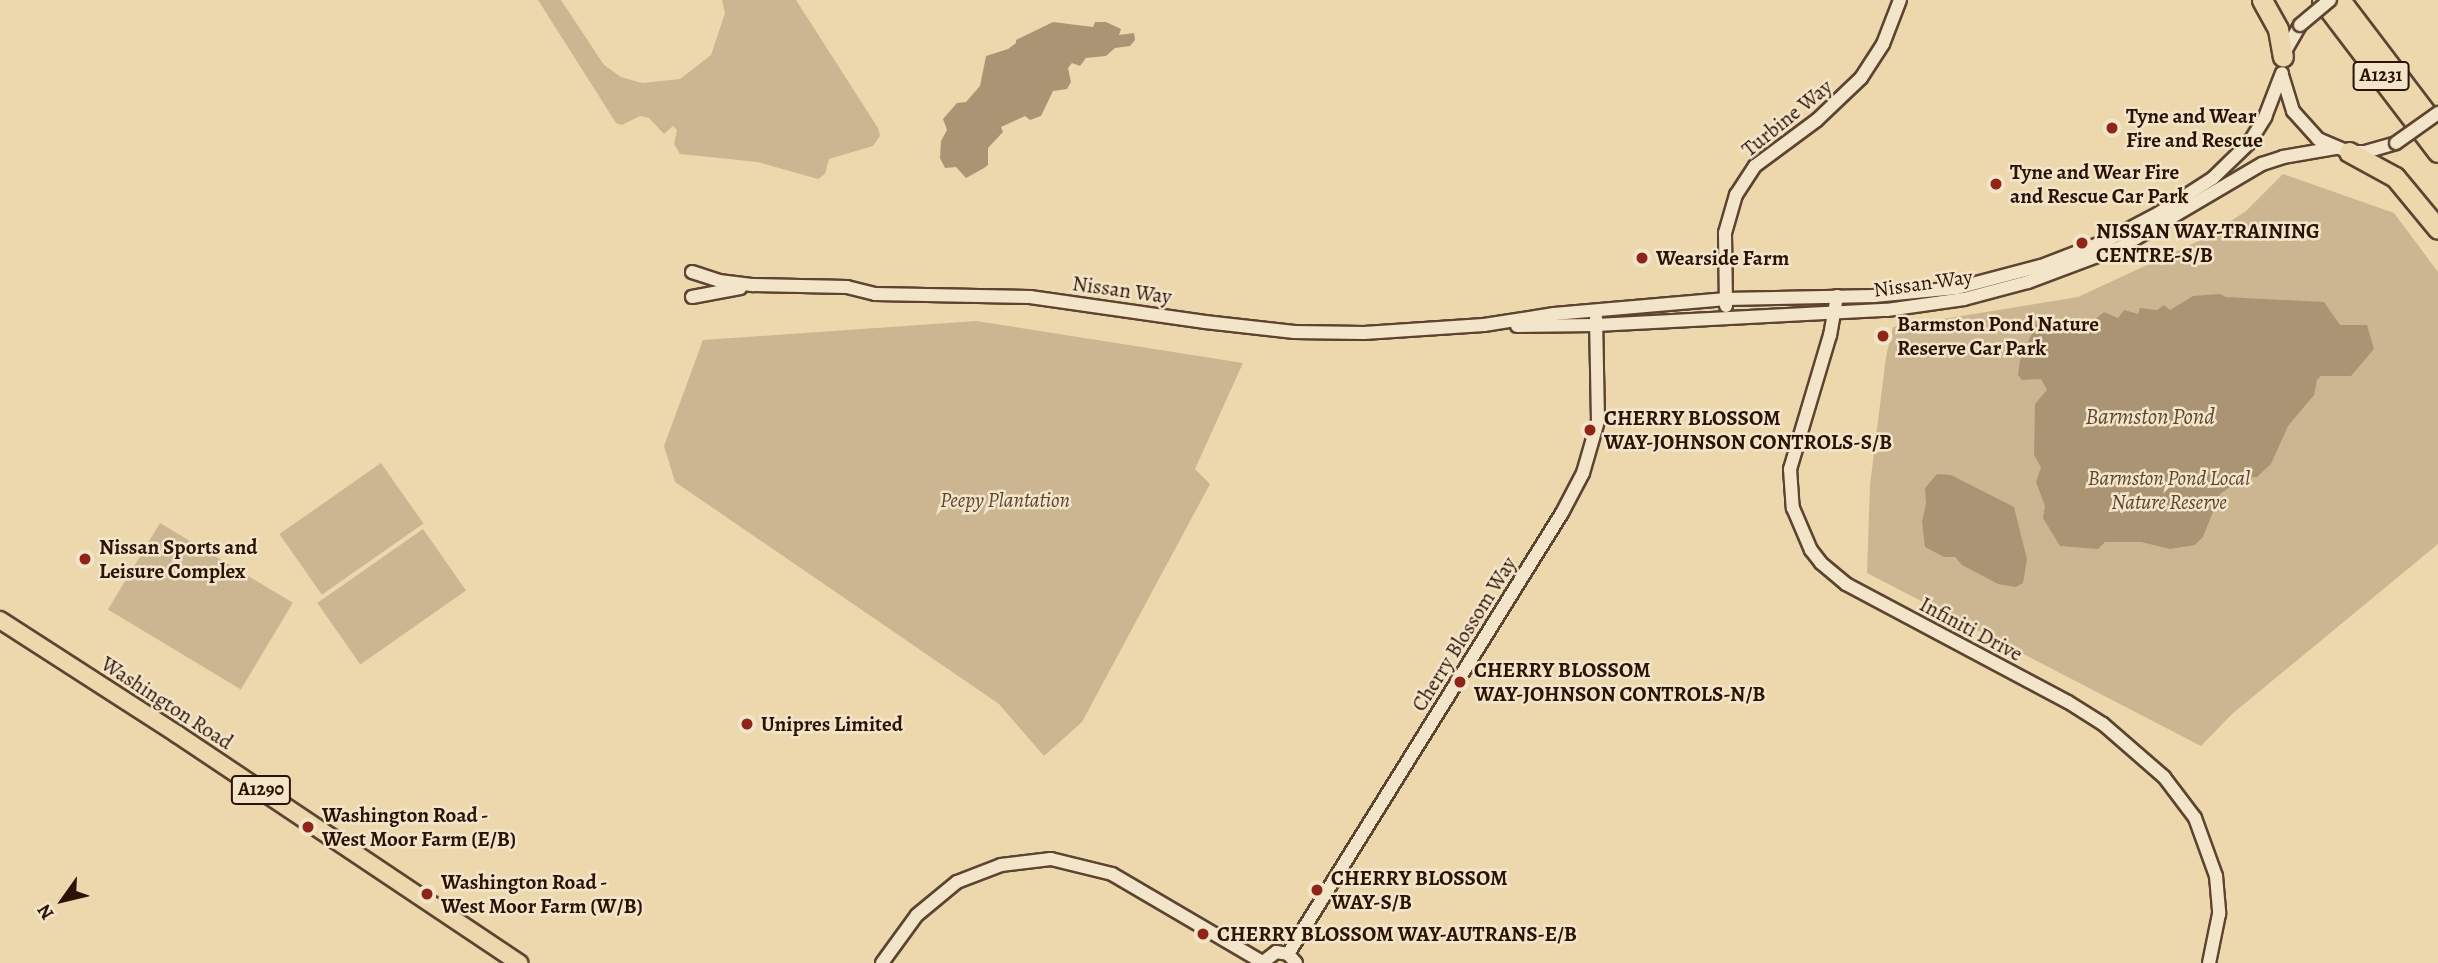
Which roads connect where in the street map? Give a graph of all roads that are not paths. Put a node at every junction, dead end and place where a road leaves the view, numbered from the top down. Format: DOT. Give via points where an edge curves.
graph roads {
  1 [pos="1900,0"];
  2 [pos="2262,0"];
  3 [pos="2322,0"];
  4 [pos="2330,0"];
  5 [pos="2340,0"];
  6 [pos="2283,65"];
  7 [pos="2438,113"];
  8 [pos="2438,129"];
  9 [pos="2342,150"];
  10 [pos="2438,152"];
  11 [pos="2438,229"];
  12 [pos="692,272"];
  13 [pos="754,285"];
  14 [pos="1837,296"];
  15 [pos="692,297"];
  16 [pos="1726,299"];
  17 [pos="1595,311"];
  18 [pos="1835,313"];
  19 [pos="1727,316"];
  20 [pos="1484,325"];
  21 [pos="1596,325"];
  22 [pos="0,621"];
  23 [pos="1292,958"];
  24 [pos="1262,962"];
  25 [pos="519,963"];
  26 [pos="882,963"];
  27 [pos="2209,963"];
  1 -- 16 [label="street, Turbine Way" via="1883,44 1861,78 1817,120 1755,166 1736,195 1725,233"];
  2 -- 6 [label="highway" via="2278,29"];
  3 -- 10 [label="highway, A1231"];
  4 -- 6 [label="street, Nissan Way, bridge" via="2300,26 2287,45"];
  5 -- 8 [label="highway, A1231"];
  6 -- 9 [label="street" via="2293,111 2306,128"];
  6 -- 14 [label="street, Nissan Way" via="2265,117 2232,161 2159,213 2106,241 2041,266 1957,288"];
  7 -- 9 [label="street, Nissan Way, bridge" via="2396,143 2365,152"];
  9 -- 11 [label="highway" via="2395,177"];
  9 -- 18 [label="street, Nissan Way" via="2262,164 2121,247 2028,282 1907,309"];
  12 -- 13 [label="street"];
  13 -- 15 [label="street"];
  13 -- 20 [label="street, Nissan Way" via="846,287 874,294 1030,297 1294,332 1364,333"];
  14 -- 16 [label="street, Nissan Way"];
  14 -- 18 [label="street, Infiniti Drive"];
  16 -- 17 [label="street, Nissan Way"];
  16 -- 19 [label="street, Turbine Way"];
  17 -- 20 [label="street, Nissan Way"];
  17 -- 21 [label="street, Cherry Blossom Way"];
  18 -- 19 [label="street, Nissan Way"];
  18 -- 27 [label="street, Infiniti Drive" via="1790,469 1793,508 1811,550 1846,584 2103,724 2164,777 2195,818 2216,876 2219,914"];
  19 -- 21 [label="street, Nissan Way"];
  20 -- 21 [label="street, Nissan Way"];
  21 -- 23 [label="street, Cherry Blossom Way" via="1598,421 1583,474"];
  22 -- 25 [label="main road, Washington Road / A1290"];
  23 -- 24 [label="street, Cherry Blossom Way" via="1270,953"];
  24 -- 26 [label="street, Cherry Blossom Way" via="1112,874 1051,859 1002,864 957,883 917,915"];
}
